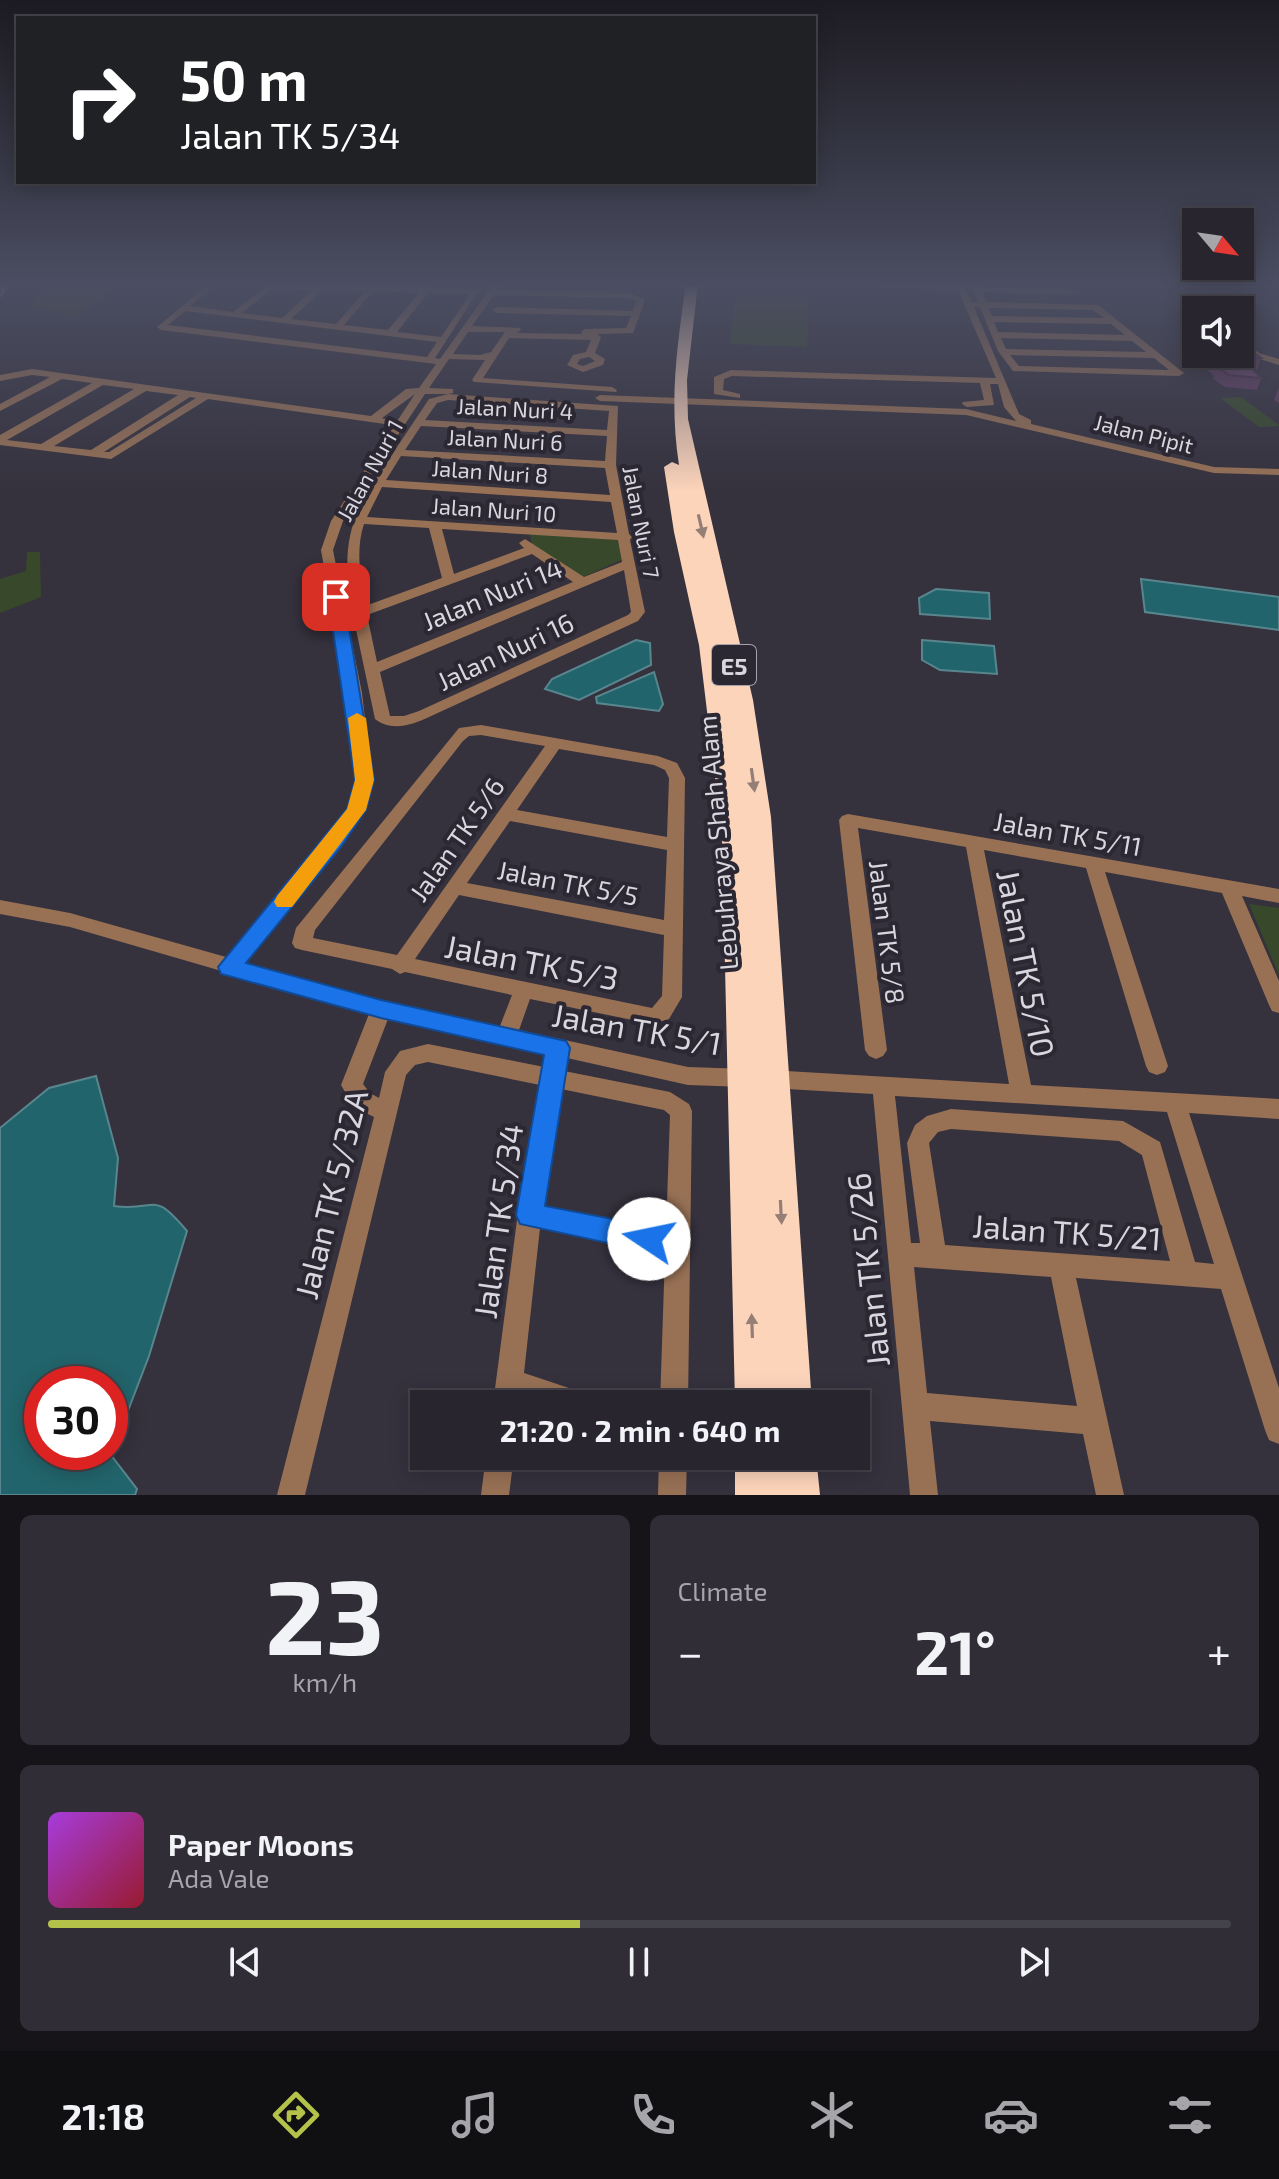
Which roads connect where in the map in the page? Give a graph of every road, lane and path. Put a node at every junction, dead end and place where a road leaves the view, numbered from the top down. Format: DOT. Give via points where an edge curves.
graph roads {
  1 [pos="1004,352"];
  2 [pos="361,353"];
  3 [pos="441,353"];
  4 [pos="446,353"];
  5 [pos="491,353"];
  6 [pos="590,353"];
  7 [pos="669,353"];
  8 [pos="683,353"];
  9 [pos="991,353"];
  10 [pos="1043,353"];
  11 [pos="1155,353"];
  12 [pos="1254,353"];
  13 [pos="1158,355"];
  14 [pos="487,358"];
  15 [pos="439,361"];
  16 [pos="1279,362"];
  17 [pos="1014,368"];
  18 [pos="998,369"];
  19 [pos="60,376"];
  20 [pos="1,378"];
  21 [pos="984,380"];
  22 [pos="1002,381"];
  23 [pos="101,382"];
  24 [pos="143,388"];
  25 [pos="572,388"];
  26 [pos="423,390"];
  27 [pos="612,390"];
  28 [pos="187,394"];
  29 [pos="450,394"];
  30 [pos="206,396"];
  31 [pos="412,407"];
  32 [pos="1009,407"];
  33 [pos="0,408"];
  34 [pos="961,408"];
  35 [pos="374,419"];
  36 [pos="1001,419"];
  37 [pos="418,423"];
  38 [pos="395,429"];
  39 [pos="1049,430"];
  40 [pos="610,433"];
  41 [pos="0,441"];
  42 [pos="42,448"];
  43 [pos="398,453"];
  44 [pos="91,455"];
  45 [pos="610,465"];
  46 [pos="1279,472"];
  47 [pos="360,483"];
  48 [pos="380,484"];
  49 [pos="617,499"];
  50 [pos="359,520"];
  51 [pos="435,526"];
  52 [pos="524,532"];
  53 [pos="626,537"];
  54 [pos="530,550"];
  55 [pos="630,563"];
  56 [pos="449,580"];
  57 [pos="583,583"];
  58 [pos="638,607"];
  59 [pos="361,613"];
  60 [pos="340,620"];
  61 [pos="373,669"];
  62 [pos="383,719"];
  63 [pos="555,743"];
  64 [pos="505,814"];
  65 [pos="848,820"];
  66 [pos="974,842"];
  67 [pos="675,845"];
  68 [pos="1094,864"];
  69 [pos="454,887"];
  70 [pos="1229,887"];
  71 [pos="1279,896"];
  72 [pos="0,907"];
  73 [pos="672,929"];
  74 [pos="400,966"];
  75 [pos="229,967"];
  76 [pos="523,991"];
  77 [pos="1279,1005"];
  78 [pos="381,1009"];
  79 [pos="506,1037"];
  80 [pos="558,1048"];
  81 [pos="876,1050"];
  82 [pos="758,1052"];
  83 [pos="1157,1066"];
  84 [pos="552,1077"];
  85 [pos="883,1086"];
  86 [pos="1022,1094"];
  87 [pos="1175,1103"];
  88 [pos="1279,1109"];
  89 [pos="386,1112"];
  90 [pos="761,1132"];
  91 [pos="530,1215"];
  92 [pos="679,1245"];
  93 [pos="900,1254"];
  94 [pos="934,1256"];
  95 [pos="1061,1265"];
  96 [pos="1186,1274"];
  97 [pos="1229,1277"];
  98 [pos="508,1390"];
  99 [pos="674,1390"];
  100 [pos="755,1390"];
  101 [pos="790,1390"];
  102 [pos="915,1406"];
  103 [pos="1094,1421"];
  104 [pos="1279,1430"];
  105 [pos="498,1470"];
  106 [pos="673,1470"];
  107 [pos="756,1470"];
  108 [pos="796,1470"];
  109 [pos="291,1495"];
  110 [pos="495,1495"];
  111 [pos="672,1495"];
  112 [pos="757,1495"];
  113 [pos="798,1495"];
  114 [pos="924,1495"];
  115 [pos="1110,1495"];
  1 -- 17 [label="street"];
  2 -- 15 [label="street"];
  3 -- 15 [label="street"];
  4 -- 15 [label="street"];
  5 -- 14 [label="street"];
  6 -- 25 [label="street" via="574,359 572,365 583,369"];
  7 -- 82 [label="highway, Lebuhraya Shah Alam / E5" via="665,423 683,532 710,645"];
  8 -- 82 [label="highway, Lebuhraya Shah Alam / E5, one-way" via="680,419 742,700 758,817"];
  9 -- 18 [label="street"];
  10 -- 13 [label="street"];
  11 -- 13 [label="street"];
  12 -- 16 [label="street"];
  13 -- 17 [label="street" via="1179,373"];
  14 -- 15 [label="street"];
  14 -- 25 [label="street" via="477,382"];
  15 -- 26 [label="street"];
  15 -- 29 [label="street" via="433,384"];
  17 -- 18 [label="street"];
  18 -- 22 [label="street"];
  19 -- 20 [label="street" via="23,371"];
  19 -- 23 [label="street"];
  19 -- 33 [label="street"];
  21 -- 22 [label="street"];
  21 -- 34 [label="street" via="990,403"];
  21 -- 34 [label="street" via="731,373 719,377 718,392 731,396"];
  22 -- 32 [label="street"];
  23 -- 24 [label="street"];
  23 -- 41 [label="street"];
  24 -- 28 [label="street"];
  24 -- 42 [label="street"];
  25 -- 27 [label="street"];
  26 -- 29 [label="street, Jalan Pipit"];
  26 -- 31 [label="street"];
  26 -- 35 [label="street" via="406,393"];
  28 -- 30 [label="street"];
  28 -- 44 [label="street"];
  29 -- 31 [label="street" via="431,394"];
  29 -- 34 [label="street, Jalan Pipit"];
  29 -- 37 [label="street, Jalan Nuri 1" via="433,401"];
  29 -- 40 [label="street, Jalan Nuri 7" via="604,405 614,408"];
  30 -- 35 [label="street"];
  30 -- 44 [label="street" via="120,453"];
  31 -- 38 [label="street"];
  32 -- 34 [label="street"];
  32 -- 36 [label="street"];
  32 -- 39 [label="street" via="1015,416"];
  34 -- 36 [label="street, Jalan Pipit"];
  35 -- 38 [label="street"];
  36 -- 39 [label="street, Jalan Pipit"];
  37 -- 40 [label="street, Jalan Nuri 4"];
  37 -- 43 [label="street, Jalan Nuri 1"];
  38 -- 47 [label="street"];
  39 -- 46 [label="street, Jalan Pipit" via="1214,470"];
  40 -- 45 [label="street, Jalan Nuri 7"];
  41 -- 42 [label="street"];
  42 -- 44 [label="street"];
  43 -- 45 [label="street, Jalan Nuri 6"];
  43 -- 48 [label="street, Jalan Nuri 1"];
  45 -- 49 [label="street, Jalan Nuri 7"];
  47 -- 48 [label="street, Jalan Nuri 8"];
  47 -- 60 [label="street" via="327,550"];
  48 -- 49 [label="street, Jalan Nuri 8"];
  48 -- 50 [label="street, Jalan Nuri 1"];
  49 -- 53 [label="street, Jalan Nuri 7"];
  50 -- 51 [label="street, Jalan Nuri 10"];
  50 -- 59 [label="street, Jalan Nuri 1" via="352,543"];
  51 -- 52 [label="street, Jalan Nuri 10"];
  51 -- 56 [label="street"];
  52 -- 53 [label="street, Jalan Nuri 10"];
  52 -- 54 [label="street"];
  53 -- 55 [label="street, Jalan Nuri 7"];
  54 -- 56 [label="street"];
  54 -- 57 [label="street"];
  55 -- 57 [label="street, Jalan Nuri 14"];
  55 -- 58 [label="street, Jalan Nuri 7"];
  56 -- 59 [label="street"];
  57 -- 61 [label="street, Jalan Nuri 14"];
  58 -- 62 [label="street, Jalan Nuri 16" via="633,618 424,714 396,723"];
  59 -- 60 [label="street"];
  59 -- 61 [label="street, Jalan Nuri 1"];
  60 -- 75 [label="street" via="364,780 356,810"];
  61 -- 62 [label="street, Jalan Nuri 1"];
  63 -- 64 [label="street, Jalan TK 5/6"];
  63 -- 67 [label="street" via="671,767 677,778"];
  63 -- 74 [label="street, Jalan TK 5/3" via="465,731 302,936 302,943 310,946"];
  64 -- 67 [label="street"];
  64 -- 69 [label="street, Jalan TK 5/6"];
  65 -- 66 [label="street, Jalan TK 5/11"];
  65 -- 81 [label="street, Jalan TK 5/8"];
  66 -- 68 [label="street, Jalan TK 5/11"];
  66 -- 86 [label="street, Jalan TK 5/10"];
  67 -- 73 [label="street"];
  68 -- 70 [label="street, Jalan TK 5/11"];
  68 -- 83 [label="street"];
  69 -- 73 [label="street, Jalan TK 5/5"];
  69 -- 74 [label="street, Jalan TK 5/6"];
  70 -- 71 [label="street, Jalan TK 5/11"];
  70 -- 77 [label="street"];
  72 -- 75 [label="street, Jalan TK 5/1" via="70,920"];
  73 -- 76 [label="street, Jalan TK 5/3" via="672,997 662,1013 652,1016"];
  74 -- 76 [label="street, Jalan TK 5/3"];
  75 -- 78 [label="street, Jalan TK 5/1"];
  76 -- 79 [label="street"];
  78 -- 79 [label="street, Jalan TK 5/1"];
  78 -- 89 [label="street" via="352,1085 362,1100"];
  79 -- 80 [label="street, Jalan TK 5/1"];
  80 -- 84 [label="street, Jalan TK 5/34"];
  80 -- 85 [label="street, Jalan TK 5/1" via="688,1076"];
  82 -- 90 [label="highway, Lebuhraya Shah Alam / E5"];
  84 -- 89 [label="street, Jalan TK 5/32A" via="428,1053 408,1057 396,1072"];
  84 -- 91 [label="street, Jalan TK 5/34"];
  84 -- 92 [label="street" via="670,1102 681,1111"];
  85 -- 86 [label="street, Jalan TK 5/1"];
  85 -- 93 [label="street, Jalan TK 5/26"];
  86 -- 87 [label="street, Jalan TK 5/1"];
  87 -- 88 [label="street, Jalan TK 5/1"];
  87 -- 97 [label="street"];
  89 -- 109 [label="street, Jalan TK 5/32A"];
  100 -- 90 [label="highway, Lebuhraya Shah Alam / E5, one-way"];
  90 -- 101 [label="highway, Lebuhraya Shah Alam / E5, one-way"];
  91 -- 92 [label="street"];
  91 -- 98 [label="street, Jalan TK 5/34"];
  92 -- 99 [label="street"];
  93 -- 94 [label="street, Jalan TK 5/21"];
  93 -- 102 [label="street, Jalan TK 5/26"];
  94 -- 95 [label="street, Jalan TK 5/21"];
  94 -- 96 [label="street" via="918,1143 922,1131 935,1122 1123,1131 1152,1149"];
  95 -- 96 [label="street, Jalan TK 5/21"];
  95 -- 103 [label="street"];
  96 -- 97 [label="street, Jalan TK 5/21"];
  97 -- 104 [label="street"];
  102 -- 103 [label="street"];
  102 -- 114 [label="street, Jalan TK 5/26"];
  103 -- 115 [label="street"];
  105 -- 110 [label="street"];
  106 -- 111 [label="street"];
  107 -- 112 [label="highway"];
  108 -- 113 [label="highway"];
}
